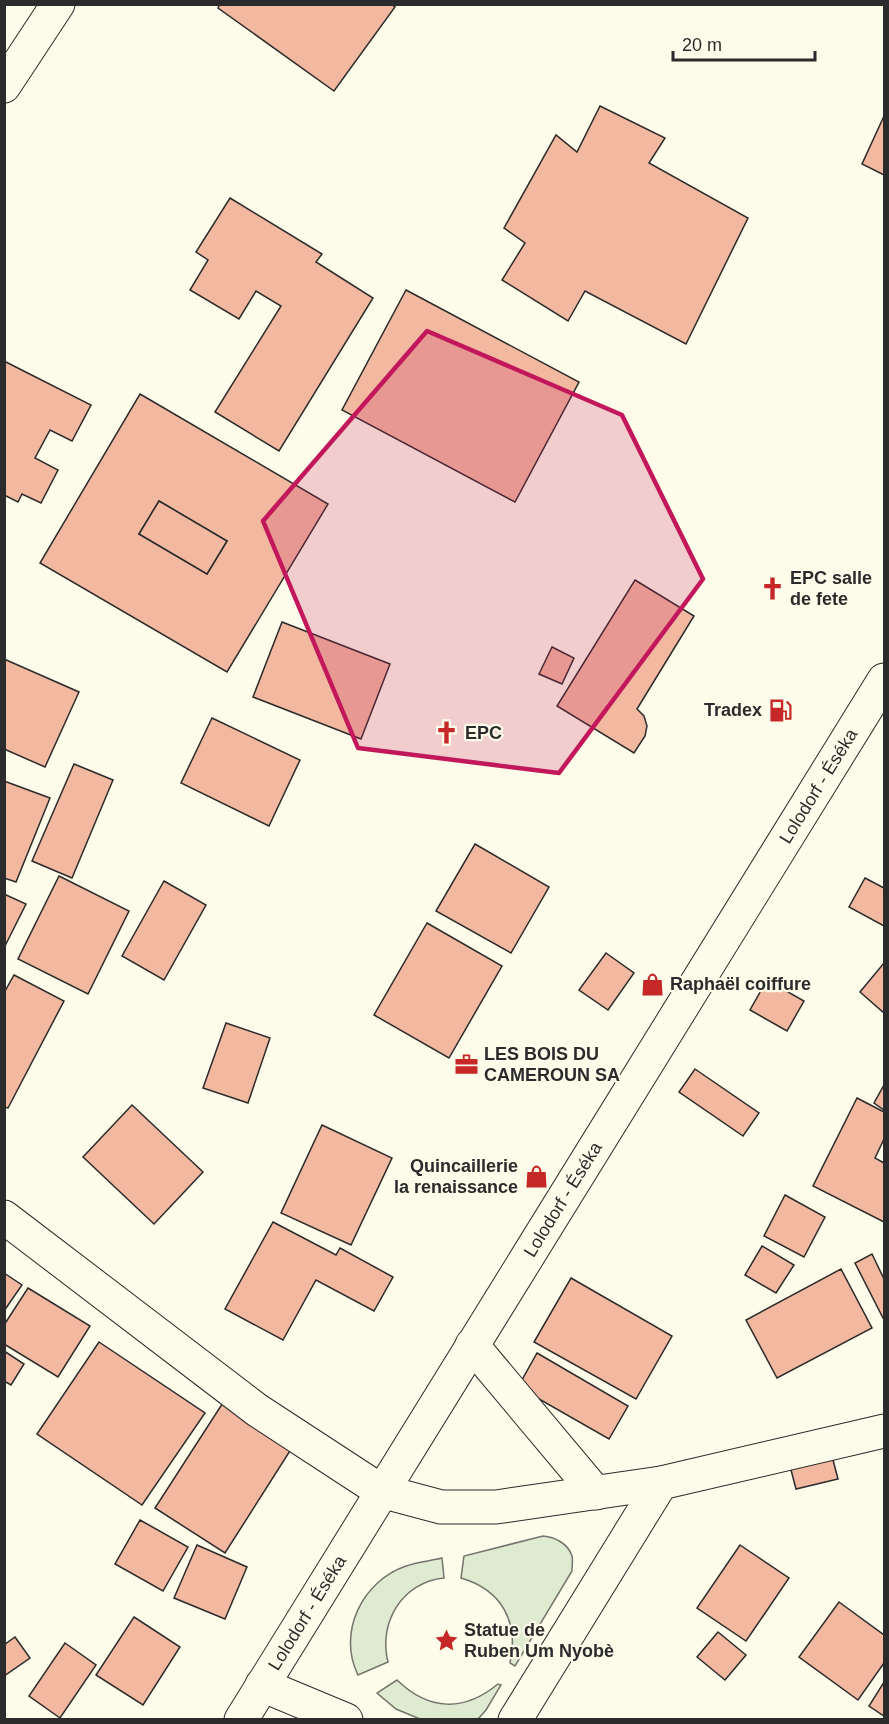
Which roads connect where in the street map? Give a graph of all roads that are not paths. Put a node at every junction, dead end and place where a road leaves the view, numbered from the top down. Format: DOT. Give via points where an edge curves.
graph roads {
  1 [pos="58,4"];
  2 [pos="4,86"];
  3 [pos="885,680"];
  4 [pos="4,1217"];
  5 [pos="472,1345"];
  6 [pos="885,1431"];
  7 [pos="662,1483"];
  8 [pos="381,1491"];
  9 [pos="596,1493"];
  10 [pos="262,1686"];
  11 [pos="240,1719"];
  12 [pos="346,1719"];
  13 [pos="515,1719"];
  1 -- 2 [label="street"];
  3 -- 5 [label="street, Lolodorf - Éséka"];
  4 -- 8 [label="street" via="257,1410"];
  5 -- 8 [label="street, Lolodorf - Éséka"];
  5 -- 9 [label="street"];
  6 -- 7 [label="street"];
  7 -- 9 [label="street"];
  7 -- 13 [label="street"];
  8 -- 9 [label="street" via="441,1507 496,1507"];
  8 -- 10 [label="street, Lolodorf - Éséka"];
  10 -- 11 [label="street, Lolodorf - Éséka"];
  10 -- 12 [label="street"];
}
